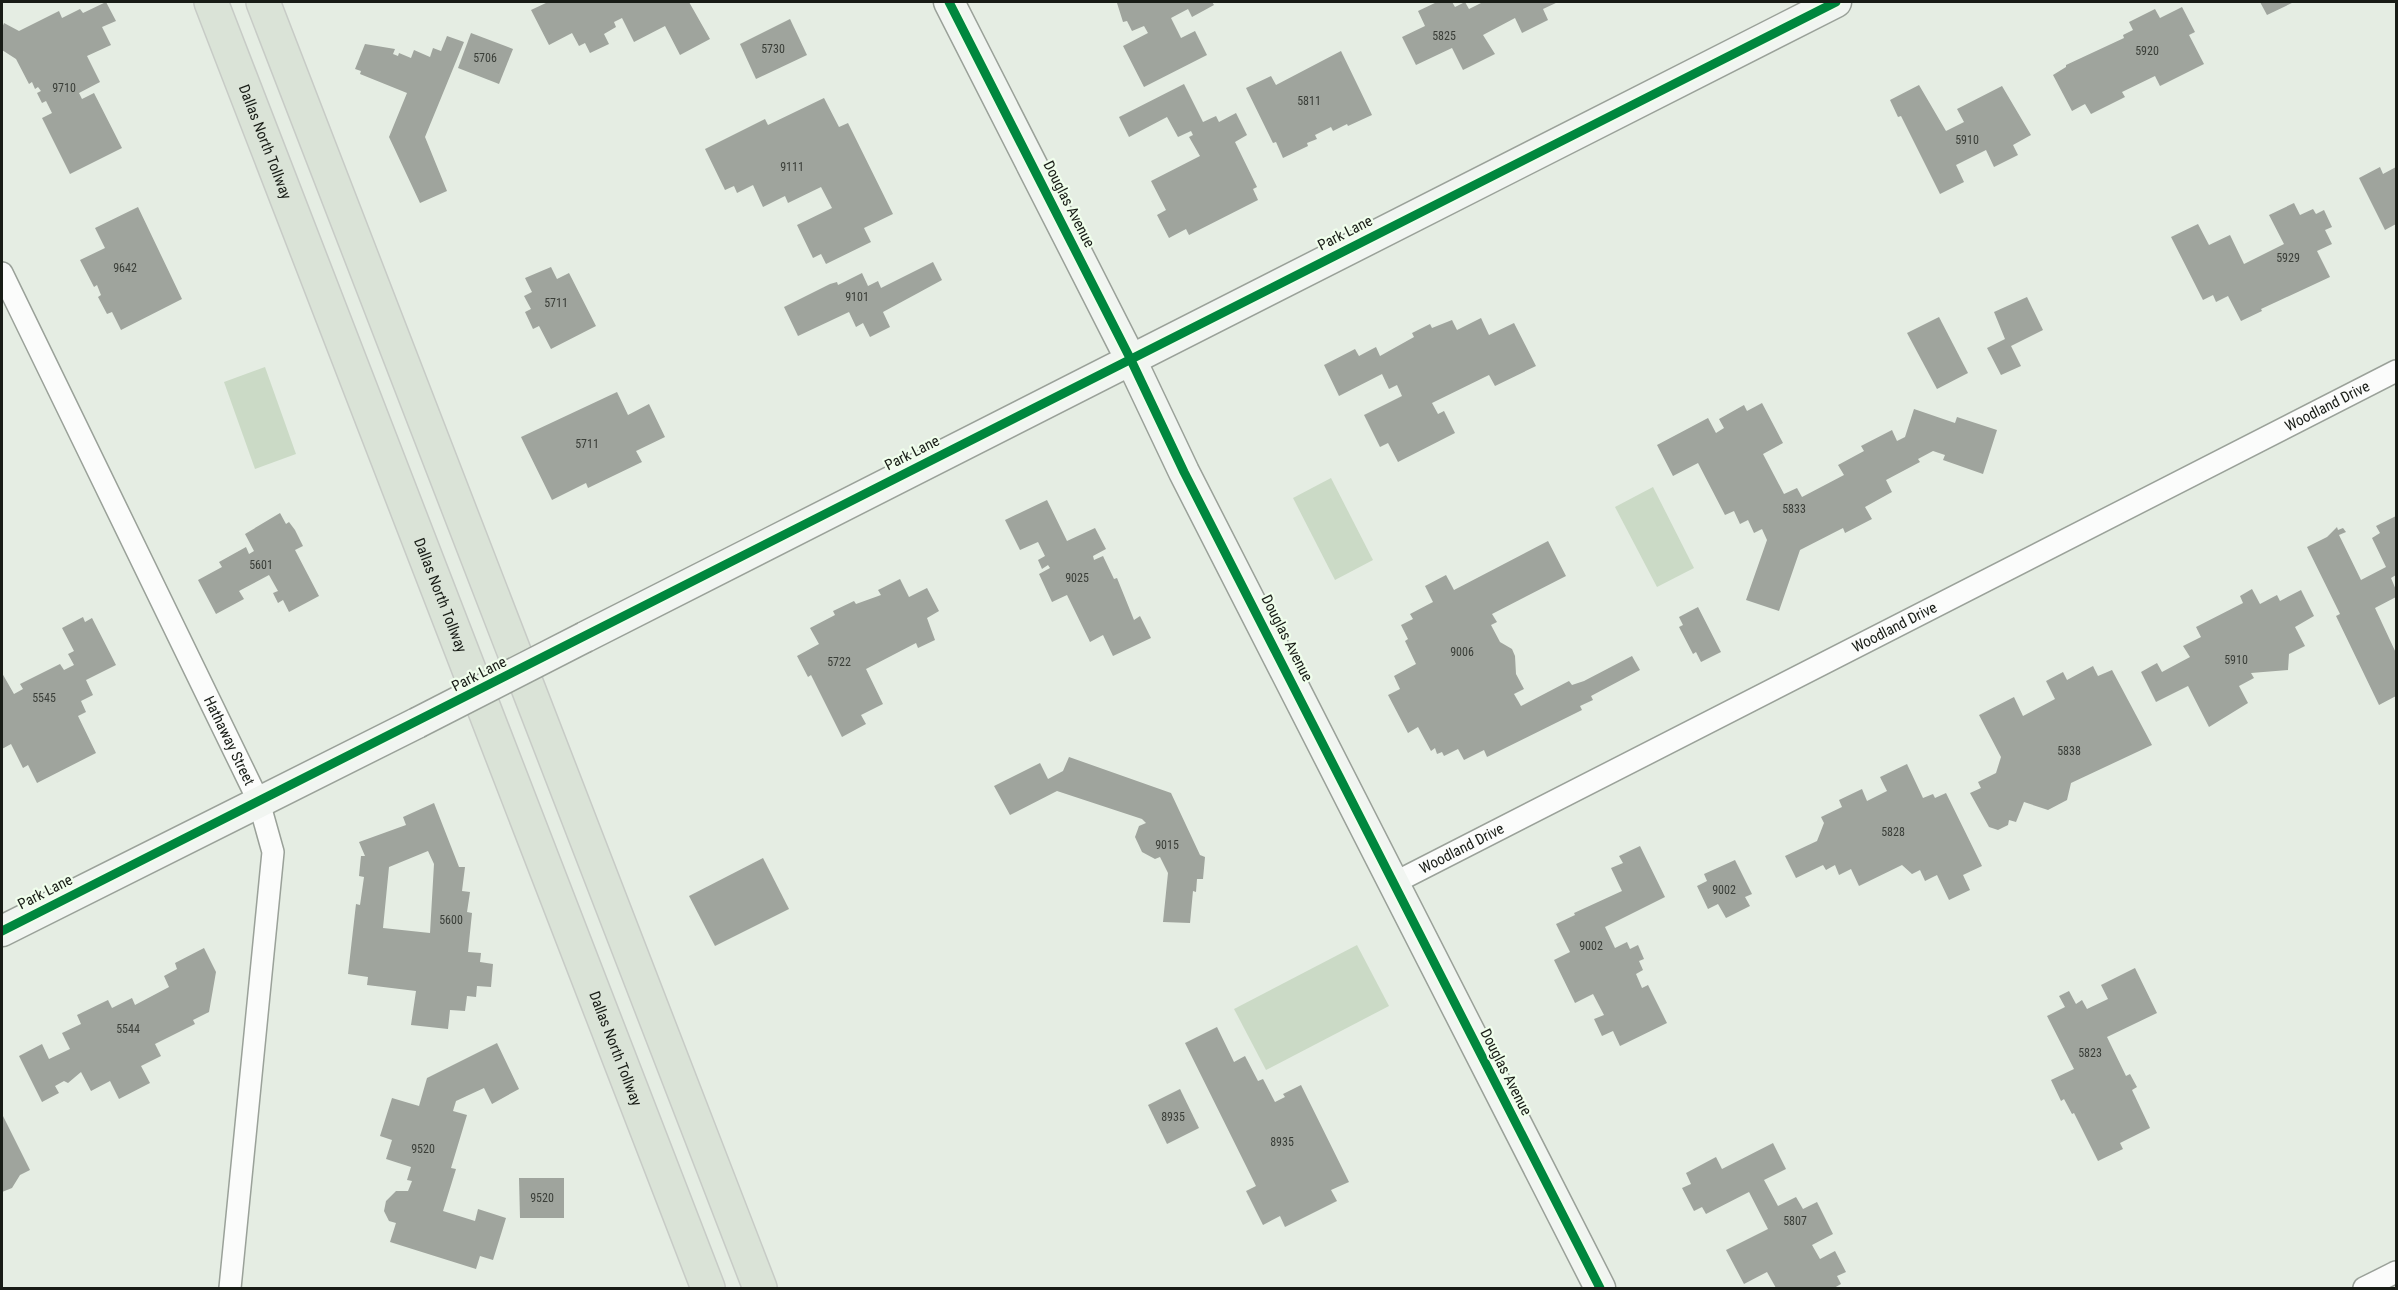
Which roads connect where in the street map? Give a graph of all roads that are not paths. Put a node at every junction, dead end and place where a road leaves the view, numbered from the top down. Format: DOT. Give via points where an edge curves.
graph roads {
  1 [pos="211,2"];
  2 [pos="263,2"];
  3 [pos="949,2"];
  4 [pos="1836,2"];
  5 [pos="2,273"];
  6 [pos="1130,358"];
  7 [pos="2397,371"];
  8 [pos="259,802"];
  9 [pos="1394,883"];
  10 [pos="2,931"];
  11 [pos="2397,1272"];
  12 [pos="230,1288"];
  13 [pos="708,1288"];
  14 [pos="760,1288"];
  15 [pos="1600,1288"];
  16 [pos="2364,1288"];
  1 -- 13 [label="highway, Dallas North Tollway"];
  2 -- 14 [label="highway"];
  3 -- 6 [label="street, Douglas Avenue"];
  4 -- 6 [label="street, Park Lane"];
  5 -- 8 [label="street, Hathaway Street"];
  6 -- 8 [label="street, Park Lane, bridge"];
  6 -- 9 [label="street, Douglas Avenue"];
  7 -- 9 [label="street, Woodland Drive"];
  8 -- 10 [label="street, Park Lane"];
  8 -- 12 [label="street, Hathaway Street" via="273,852"];
  9 -- 15 [label="street, Douglas Avenue"];
  11 -- 16 [label="street"];
}
